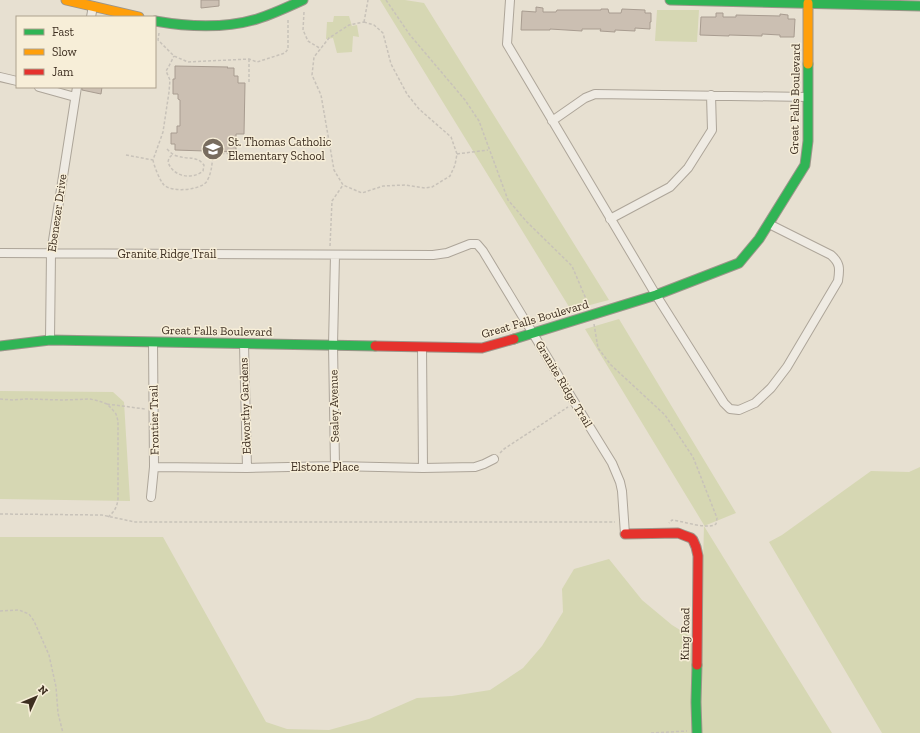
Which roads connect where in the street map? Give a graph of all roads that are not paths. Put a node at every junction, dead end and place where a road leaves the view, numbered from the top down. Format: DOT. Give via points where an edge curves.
graph roads {
  1 [pos="66,0"];
  2 [pos="303,0"];
  3 [pos="510,0"];
  4 [pos="670,0"];
  5 [pos="808,3"];
  6 [pos="93,6"];
  7 [pos="920,6"];
  8 [pos="91,16"];
  9 [pos="135,16"];
  10 [pos="156,21"];
  11 [pos="0,77"];
  12 [pos="16,81"];
  13 [pos="43,88"];
  14 [pos="77,88"];
  15 [pos="711,95"];
  16 [pos="75,96"];
  17 [pos="808,97"];
  18 [pos="552,120"];
  19 [pos="610,219"];
  20 [pos="769,224"];
  21 [pos="0,253"];
  22 [pos="50,253"];
  23 [pos="332,255"];
  24 [pos="656,295"];
  25 [pos="533,334"];
  26 [pos="50,340"];
  27 [pos="153,342"];
  28 [pos="244,344"];
  29 [pos="333,345"];
  30 [pos="0,346"];
  31 [pos="422,347"];
  32 [pos="494,459"];
  33 [pos="335,466"];
  34 [pos="154,467"];
  35 [pos="247,468"];
  36 [pos="423,468"];
  37 [pos="151,497"];
  38 [pos="625,534"];
  39 [pos="697,732"];
  1 -- 6 [label="street"];
  2 -- 10 [label="street" via="265,16 236,24 200,26"];
  3 -- 18 [label="street" via="507,44"];
  4 -- 5 [label="street"];
  5 -- 7 [label="street"];
  5 -- 17 [label="street, Great Falls Boulevard"];
  6 -- 8 [label="street"];
  6 -- 9 [label="street"];
  11 -- 12 [label="street"];
  13 -- 16 [label="street"];
  14 -- 16 [label="street, Ebenezer Drive"];
  15 -- 17 [label="street"];
  15 -- 18 [label="street" via="595,94"];
  15 -- 19 [label="street" via="712,130 688,168 670,187"];
  16 -- 22 [label="street, Ebenezer Drive"];
  17 -- 20 [label="street, Great Falls Boulevard" via="805,165"];
  18 -- 19 [label="street"];
  19 -- 24 [label="street"];
  20 -- 24 [label="street, Great Falls Boulevard" via="739,263"];
  20 -- 24 [label="street" via="831,255 837,261 840,270 838,281 787,367 772,388 755,403 739,410 730,409 724,403"];
  21 -- 22 [label="street, Granite Ridge Trail"];
  22 -- 23 [label="street, Granite Ridge Trail"];
  22 -- 26 [label="street, Ebenezer Drive"];
  23 -- 25 [label="street, Granite Ridge Trail" via="433,255 477,244"];
  23 -- 29 [label="street"];
  24 -- 25 [label="street, Great Falls Boulevard"];
  25 -- 31 [label="street, Great Falls Boulevard" via="482,348"];
  25 -- 38 [label="street, Granite Ridge Trail" via="612,463 622,492"];
  26 -- 27 [label="street, Great Falls Boulevard"];
  26 -- 30 [label="street, Great Falls Boulevard"];
  27 -- 28 [label="street, Great Falls Boulevard"];
  27 -- 34 [label="street, Frontier Trail"];
  28 -- 29 [label="street, Great Falls Boulevard"];
  28 -- 35 [label="street, Edworthy Gardens"];
  29 -- 31 [label="street, Great Falls Boulevard"];
  29 -- 33 [label="street, Sealey Avenue"];
  31 -- 36 [label="street"];
  32 -- 36 [label="street, Elstone Place" via="475,467"];
  33 -- 35 [label="street, Elstone Place"];
  33 -- 36 [label="street, Elstone Place"];
  34 -- 35 [label="street, Elstone Place"];
  34 -- 37 [label="street, Frontier Trail"];
  38 -- 39 [label="street, King Road" via="678,533 696,544"];
}
